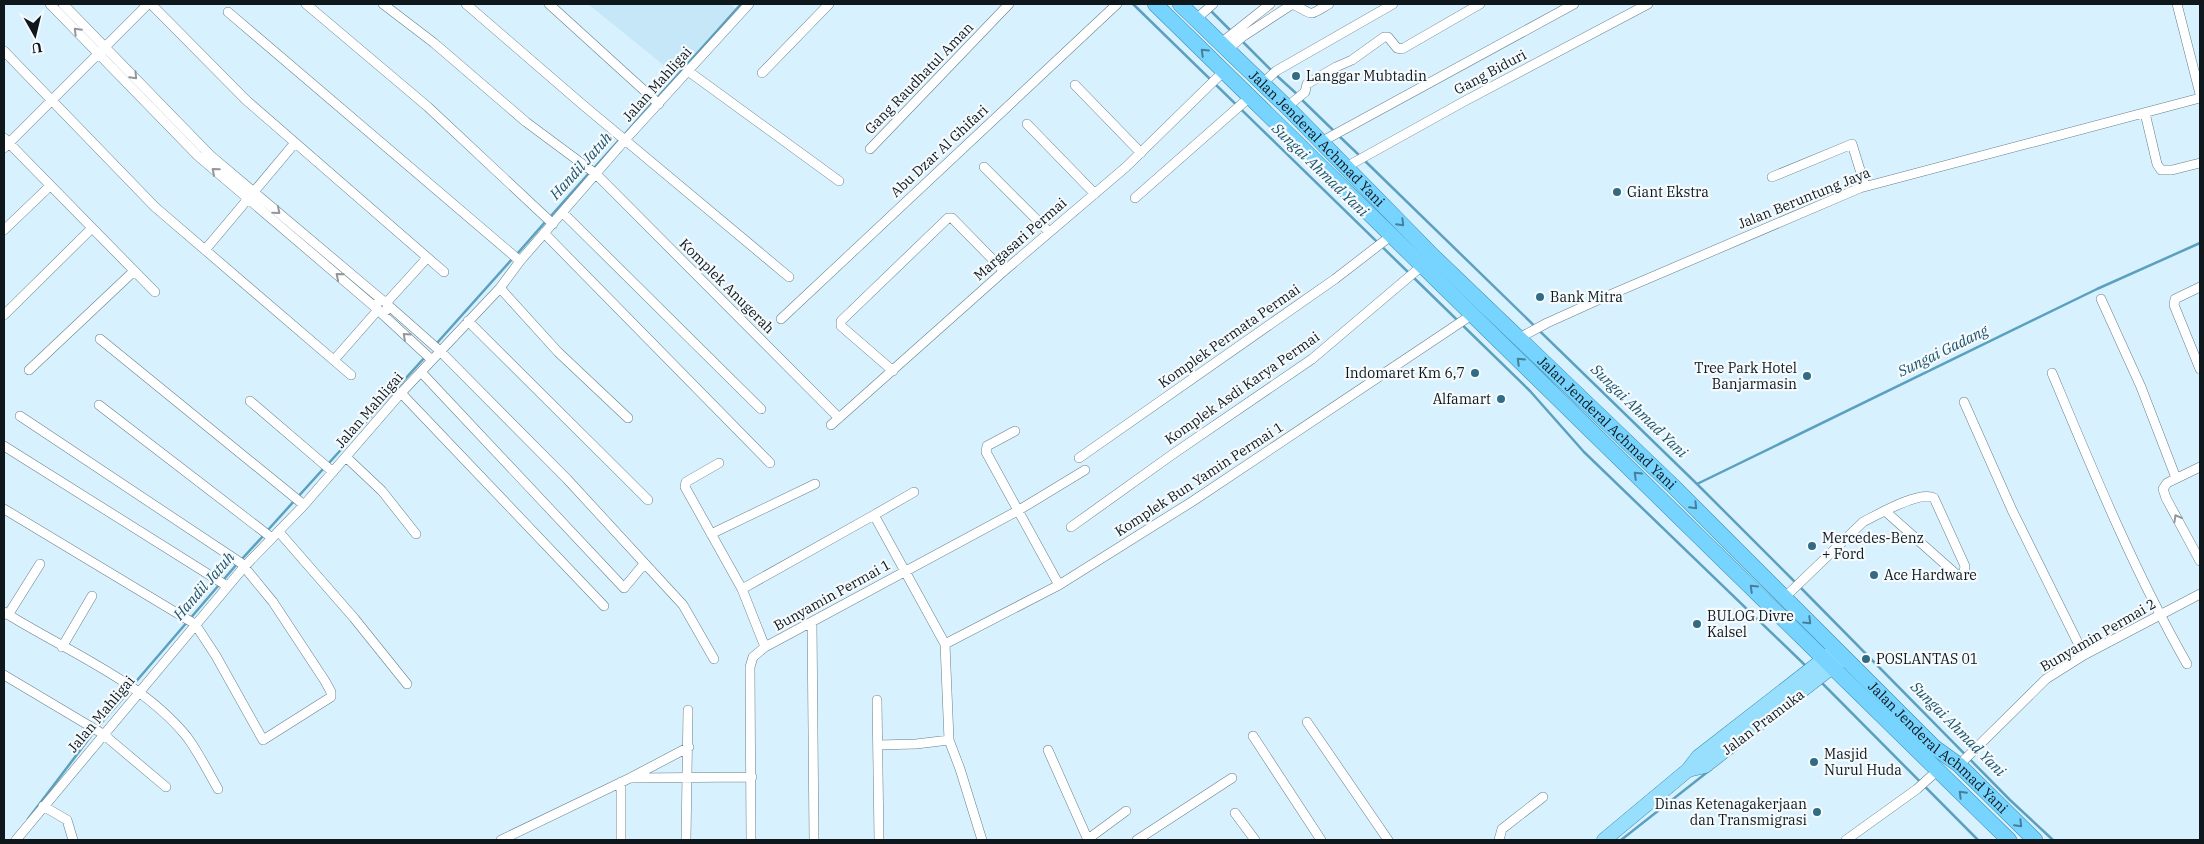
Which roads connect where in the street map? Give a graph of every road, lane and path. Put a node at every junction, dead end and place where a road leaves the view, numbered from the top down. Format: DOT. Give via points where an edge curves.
graph roads {
  1 [pos="50,4"];
  2 [pos="63,4"];
  3 [pos="149,4"];
  4 [pos="306,4"];
  5 [pos="383,4"];
  6 [pos="466,4"];
  7 [pos="549,4"];
  8 [pos="749,4"];
  9 [pos="829,4"];
  10 [pos="1009,4"];
  11 [pos="1117,4"];
  12 [pos="1155,4"];
  13 [pos="1180,4"];
  14 [pos="1270,4"];
  15 [pos="1329,4"];
  16 [pos="1393,4"];
  17 [pos="1480,4"];
  18 [pos="1574,4"];
  19 [pos="1648,4"];
  20 [pos="2177,4"];
  21 [pos="1206,10"];
  22 [pos="228,12"];
  23 [pos="1233,39"];
  24 [pos="102,50"];
  25 [pos="4,51"];
  26 [pos="688,71"];
  27 [pos="762,73"];
  28 [pos="1219,76"];
  29 [pos="1270,76"];
  30 [pos="1076,85"];
  31 [pos="2200,94"];
  32 [pos="2200,98"];
  33 [pos="52,100"];
  34 [pos="1295,100"];
  35 [pos="656,101"];
  36 [pos="1241,104"];
  37 [pos="2145,113"];
  38 [pos="1027,124"];
  39 [pos="1332,136"];
  40 [pos="622,138"];
  41 [pos="5,143"];
  42 [pos="294,144"];
  43 [pos="870,149"];
  44 [pos="1140,153"];
  45 [pos="2200,163"];
  46 [pos="984,167"];
  47 [pos="1346,167"];
  48 [pos="593,172"];
  49 [pos="1772,177"];
  50 [pos="839,181"];
  51 [pos="50,186"];
  52 [pos="1865,186"];
  53 [pos="1094,194"];
  54 [pos="1362,194"];
  55 [pos="251,196"];
  56 [pos="1135,198"];
  57 [pos="563,213"];
  58 [pos="550,221"];
  59 [pos="92,228"];
  60 [pos="4,230"];
  61 [pos="1049,232"];
  62 [pos="544,233"];
  63 [pos="1392,235"];
  64 [pos="205,250"];
  65 [pos="427,258"];
  66 [pos="516,258"];
  67 [pos="1422,265"];
  68 [pos="134,271"];
  69 [pos="1004,271"];
  70 [pos="444,272"];
  71 [pos="789,277"];
  72 [pos="2200,287"];
  73 [pos="500,288"];
  74 [pos="155,292"];
  75 [pos="2101,299"];
  76 [pos="382,306"];
  77 [pos="4,315"];
  78 [pos="780,319"];
  79 [pos="1464,320"];
  80 [pos="468,321"];
  81 [pos="1519,338"];
  82 [pos="100,339"];
  83 [pos="440,351"];
  84 [pos="334,360"];
  85 [pos="432,360"];
  86 [pos="2200,369"];
  87 [pos="29,370"];
  88 [pos="893,371"];
  89 [pos="421,372"];
  90 [pos="2052,372"];
  91 [pos="351,375"];
  92 [pos="401,393"];
  93 [pos="250,401"];
  94 [pos="1964,402"];
  95 [pos="99,405"];
  96 [pos="761,409"];
  97 [pos="20,416"];
  98 [pos="628,418"];
  99 [pos="839,418"];
  100 [pos="831,425"];
  101 [pos="1016,431"];
  102 [pos="4,446"];
  103 [pos="346,457"];
  104 [pos="1079,458"];
  105 [pos="719,463"];
  106 [pos="770,463"];
  107 [pos="2200,466"];
  108 [pos="328,468"];
  109 [pos="1085,470"];
  110 [pos="2176,478"];
  111 [pos="815,484"];
  112 [pos="914,492"];
  113 [pos="648,500"];
  114 [pos="299,501"];
  115 [pos="4,509"];
  116 [pos="1019,510"];
  117 [pos="1885,511"];
  118 [pos="874,515"];
  119 [pos="1071,527"];
  120 [pos="270,533"];
  121 [pos="416,534"];
  122 [pos="711,534"];
  123 [pos="2200,561"];
  124 [pos="239,563"];
  125 [pos="40,564"];
  126 [pos="644,564"];
  127 [pos="904,572"];
  128 [pos="222,583"];
  129 [pos="1059,585"];
  130 [pos="742,589"];
  131 [pos="1789,593"];
  132 [pos="2200,594"];
  133 [pos="92,596"];
  134 [pos="604,606"];
  135 [pos="6,613"];
  136 [pos="2160,616"];
  137 [pos="190,620"];
  138 [pos="812,623"];
  139 [pos="945,644"];
  140 [pos="62,646"];
  141 [pos="765,647"];
  142 [pos="2084,655"];
  143 [pos="714,658"];
  144 [pos="2187,664"];
  145 [pos="1825,666"];
  146 [pos="4,675"];
  147 [pos="407,684"];
  148 [pos="134,688"];
  149 [pos="877,700"];
  150 [pos="688,710"];
  151 [pos="1307,722"];
  152 [pos="99,731"];
  153 [pos="1253,736"];
  154 [pos="948,740"];
  155 [pos="878,745"];
  156 [pos="689,747"];
  157 [pos="1048,750"];
  158 [pos="1962,762"];
  159 [pos="1938,770"];
  160 [pos="688,777"];
  161 [pos="752,777"];
  162 [pos="1232,778"];
  163 [pos="626,780"];
  164 [pos="166,788"];
  165 [pos="218,789"];
  166 [pos="1544,797"];
  167 [pos="43,806"];
  168 [pos="1126,810"];
  169 [pos="1235,813"];
  170 [pos="16,840"];
  171 [pos="73,840"];
  172 [pos="501,840"];
  173 [pos="621,840"];
  174 [pos="686,840"];
  175 [pos="751,840"];
  176 [pos="814,840"];
  177 [pos="879,840"];
  178 [pos="982,840"];
  179 [pos="1088,840"];
  180 [pos="1137,840"];
  181 [pos="1254,840"];
  182 [pos="1321,840"];
  183 [pos="1388,840"];
  184 [pos="1499,840"];
  185 [pos="1604,840"];
  186 [pos="1846,840"];
  187 [pos="2009,840"];
  188 [pos="2035,840"];
  24 -- 1 [label="street, one-way"];
  2 -- 24 [label="street"];
  3 -- 24 [label="street"];
  3 -- 42 [label="street"];
  4 -- 58 [label="street" via="428,108"];
  5 -- 48 [label="street, Komplek Anugerah" via="526,122"];
  6 -- 40 [label="street"];
  7 -- 35 [label="street"];
  8 -- 26 [label="street, Jalan Mahligai"];
  9 -- 27 [label="street"];
  10 -- 43 [label="street, Gang Raudhatul Aman"];
  11 -- 78 [label="street, Abu Dzar Al Ghifari"];
  28 -- 12 [label="highway, Jalan Jenderal Achmad Yani, one-way"];
  13 -- 21 [label="highway, Jalan Jenderal Achmad Yani"];
  14 -- 23 [label="street"];
  15 -- 23 [label="street" via="1311,14 1291,5"];
  16 -- 29 [label="street"];
  17 -- 34 [label="street" via="1402,49 1388,37 1384,38 1308,84"];
  18 -- 39 [label="street"];
  19 -- 47 [label="street, Gang Biduri"];
  20 -- 31 [label="street"];
  21 -- 23 [label="highway, Jalan Jenderal Achmad Yani"];
  22 -- 66 [label="street"];
  23 -- 29 [label="highway, Jalan Jenderal Achmad Yani"];
  24 -- 33 [label="street"];
  24 -- 55 [label="street"];
  25 -- 33 [label="street"];
  26 -- 35 [label="street, Jalan Mahligai"];
  26 -- 50 [label="street"];
  28 -- 36 [label="highway, Jalan Jenderal Achmad Yani"];
  28 -- 44 [label="street, Margasari Permai"];
  29 -- 34 [label="highway, Jalan Jenderal Achmad Yani"];
  30 -- 44 [label="street"];
  32 -- 37 [label="street, Jalan Beruntung Jaya"];
  33 -- 41 [label="street"];
  33 -- 64 [label="street" via="155,207"];
  34 -- 39 [label="highway, Jalan Jenderal Achmad Yani"];
  35 -- 40 [label="street, Jalan Mahligai"];
  36 -- 54 [label="highway, Jalan Jenderal Achmad Yani"];
  36 -- 56 [label="street"];
  37 -- 45 [label="street" via="2157,164 2162,170"];
  37 -- 52 [label="street, Jalan Beruntung Jaya"];
  38 -- 53 [label="street"];
  39 -- 47 [label="highway, Jalan Jenderal Achmad Yani"];
  40 -- 48 [label="street, Jalan Mahligai"];
  40 -- 71 [label="street"];
  41 -- 51 [label="street"];
  42 -- 55 [label="street"];
  42 -- 65 [label="street"];
  44 -- 53 [label="street, Margasari Permai"];
  46 -- 61 [label="street"];
  47 -- 54 [label="highway, Jalan Jenderal Achmad Yani"];
  48 -- 57 [label="street, Jalan Mahligai"];
  48 -- 99 [label="street, Komplek Anugerah"];
  49 -- 52 [label="street" via="1852,144"];
  51 -- 59 [label="street"];
  51 -- 60 [label="street"];
  52 -- 81 [label="street, Jalan Beruntung Jaya" via="1717,248"];
  53 -- 61 [label="street, Margasari Permai"];
  54 -- 63 [label="highway, Jalan Jenderal Achmad Yani"];
  54 -- 81 [label="highway, Jalan Jenderal Achmad Yani, one-way"];
  55 -- 64 [label="street"];
  55 -- 76 [label="street"];
  57 -- 58 [label="street, Jalan Mahligai"];
  57 -- 96 [label="street"];
  58 -- 62 [label="street, Jalan Mahligai"];
  59 -- 68 [label="street"];
  59 -- 77 [label="street"];
  61 -- 69 [label="street, Margasari Permai"];
  62 -- 66 [label="street, Jalan Mahligai"];
  62 -- 106 [label="street"];
  63 -- 67 [label="highway, Jalan Jenderal Achmad Yani"];
  63 -- 104 [label="street, Komplek Permata Permai" via="1327,285"];
  64 -- 84 [label="street"];
  65 -- 70 [label="street"];
  65 -- 76 [label="street"];
  66 -- 73 [label="street, Jalan Mahligai"];
  67 -- 79 [label="highway, Jalan Jenderal Achmad Yani"];
  67 -- 119 [label="street, Komplek Asdi Karya Permai" via="1312,359"];
  68 -- 74 [label="street"];
  68 -- 87 [label="street"];
  69 -- 88 [label="street, Margasari Permai"];
  69 -- 88 [label="street" via="952,218 948,218 841,321 841,326"];
  72 -- 86 [label="street" via="2174,299"];
  73 -- 80 [label="street, Jalan Mahligai"];
  73 -- 98 [label="street" via="558,352"];
  75 -- 110 [label="street" via="2141,387"];
  76 -- 83 [label="street"];
  76 -- 84 [label="street"];
  85 -- 76 [label="street, one-way"];
  79 -- 129 [label="street, Komplek Bun Yamin Permai 1" via="1193,501"];
  145 -- 79 [label="highway, Jalan Jenderal Achmad Yani, one-way"];
  80 -- 83 [label="street, Jalan Mahligai"];
  80 -- 113 [label="street"];
  81 -- 131 [label="highway, Jalan Jenderal Achmad Yani, one-way"];
  82 -- 114 [label="street"];
  83 -- 85 [label="street, Jalan Mahligai"];
  83 -- 126 [label="street" via="567,479"];
  84 -- 91 [label="street"];
  85 -- 89 [label="street, Jalan Mahligai"];
  88 -- 99 [label="street, Margasari Permai"];
  89 -- 92 [label="street, Jalan Mahligai"];
  89 -- 126 [label="street" via="624,588"];
  90 -- 136 [label="street" via="2098,484"];
  92 -- 103 [label="street, Jalan Mahligai"];
  92 -- 134 [label="street"];
  93 -- 108 [label="street"];
  94 -- 142 [label="street" via="2012,510"];
  95 -- 120 [label="street"];
  97 -- 124 [label="street"];
  99 -- 100 [label="street, Margasari Permai"];
  101 -- 116 [label="street" via="987,446 986,450"];
  102 -- 128 [label="street"];
  103 -- 108 [label="street, Jalan Mahligai"];
  103 -- 121 [label="street" via="382,491"];
  105 -- 122 [label="street" via="685,483"];
  107 -- 110 [label="street"];
  108 -- 114 [label="street, Jalan Mahligai"];
  109 -- 116 [label="street, Bunyamin Permai 1"];
  123 -- 110 [label="street, one-way" via="2164,492 2164,486"];
  111 -- 122 [label="street"];
  112 -- 118 [label="street"];
  114 -- 120 [label="street, Jalan Mahligai"];
  115 -- 137 [label="street"];
  116 -- 127 [label="street, Bunyamin Permai 1"];
  116 -- 129 [label="street"];
  117 -- 117 [label="street" via="1921,496 1934,498 1965,566 1964,572 1958,576"];
  117 -- 131 [label="street" via="1863,522"];
  118 -- 127 [label="street"];
  118 -- 130 [label="street"];
  120 -- 124 [label="street, Jalan Mahligai"];
  120 -- 147 [label="street" via="354,618"];
  122 -- 130 [label="street"];
  124 -- 128 [label="street, Jalan Mahligai"];
  124 -- 137 [label="street" via="273,602 325,681 331,697 262,740 216,656"];
  125 -- 135 [label="street"];
  126 -- 143 [label="street" via="683,605"];
  127 -- 138 [label="street, Bunyamin Permai 1"];
  127 -- 139 [label="street"];
  128 -- 137 [label="street, Jalan Mahligai"];
  129 -- 139 [label="street, Komplek Bun Yamin Permai 1"];
  130 -- 141 [label="street"];
  131 -- 145 [label="highway, Jalan Jenderal Achmad Yani, one-way"];
  132 -- 136 [label="street, Bunyamin Permai 2"];
  133 -- 140 [label="street"];
  135 -- 140 [label="street"];
  136 -- 142 [label="street, Bunyamin Permai 2"];
  136 -- 144 [label="street"];
  137 -- 148 [label="street, Jalan Mahligai"];
  138 -- 141 [label="street, Bunyamin Permai 1"];
  138 -- 176 [label="street"];
  139 -- 154 [label="street"];
  140 -- 148 [label="street"];
  141 -- 161 [label="street, Bunyamin Permai 1" via="753,657 750,667"];
  142 -- 158 [label="street, Bunyamin Permai 2" via="2035,689"];
  145 -- 158 [label="highway, Jalan Jenderal Achmad Yani" via="1934,747"];
  145 -- 159 [label="highway, Jalan Jenderal Achmad Yani"];
  145 -- 185 [label="main road, Jalan Pramuka" via="1698,757 1688,770"];
  146 -- 152 [label="street"];
  148 -- 152 [label="street, Jalan Mahligai"];
  148 -- 165 [label="street" via="185,735"];
  149 -- 155 [label="street"];
  150 -- 156 [label="street"];
  151 -- 183 [label="street"];
  152 -- 164 [label="street"];
  152 -- 167 [label="street, Jalan Mahligai"];
  153 -- 182 [label="street"];
  154 -- 155 [label="street"];
  154 -- 178 [label="street"];
  155 -- 177 [label="street"];
  156 -- 160 [label="street"];
  156 -- 163 [label="street"];
  157 -- 179 [label="street"];
  158 -- 188 [label="highway, Jalan Jenderal Achmad Yani, one-way"];
  159 -- 186 [label="street" via="1917,790"];
  187 -- 159 [label="highway, Jalan Jenderal Achmad Yani, one-way"];
  160 -- 161 [label="street"];
  160 -- 163 [label="street"];
  160 -- 174 [label="street"];
  161 -- 175 [label="street, Bunyamin Permai 1"];
  162 -- 180 [label="street"];
  163 -- 172 [label="street"];
  163 -- 173 [label="street"];
  166 -- 184 [label="street" via="1502,829"];
  167 -- 170 [label="street, Jalan Mahligai"];
  167 -- 171 [label="street" via="67,820"];
  168 -- 179 [label="street"];
  169 -- 181 [label="street"];
}
